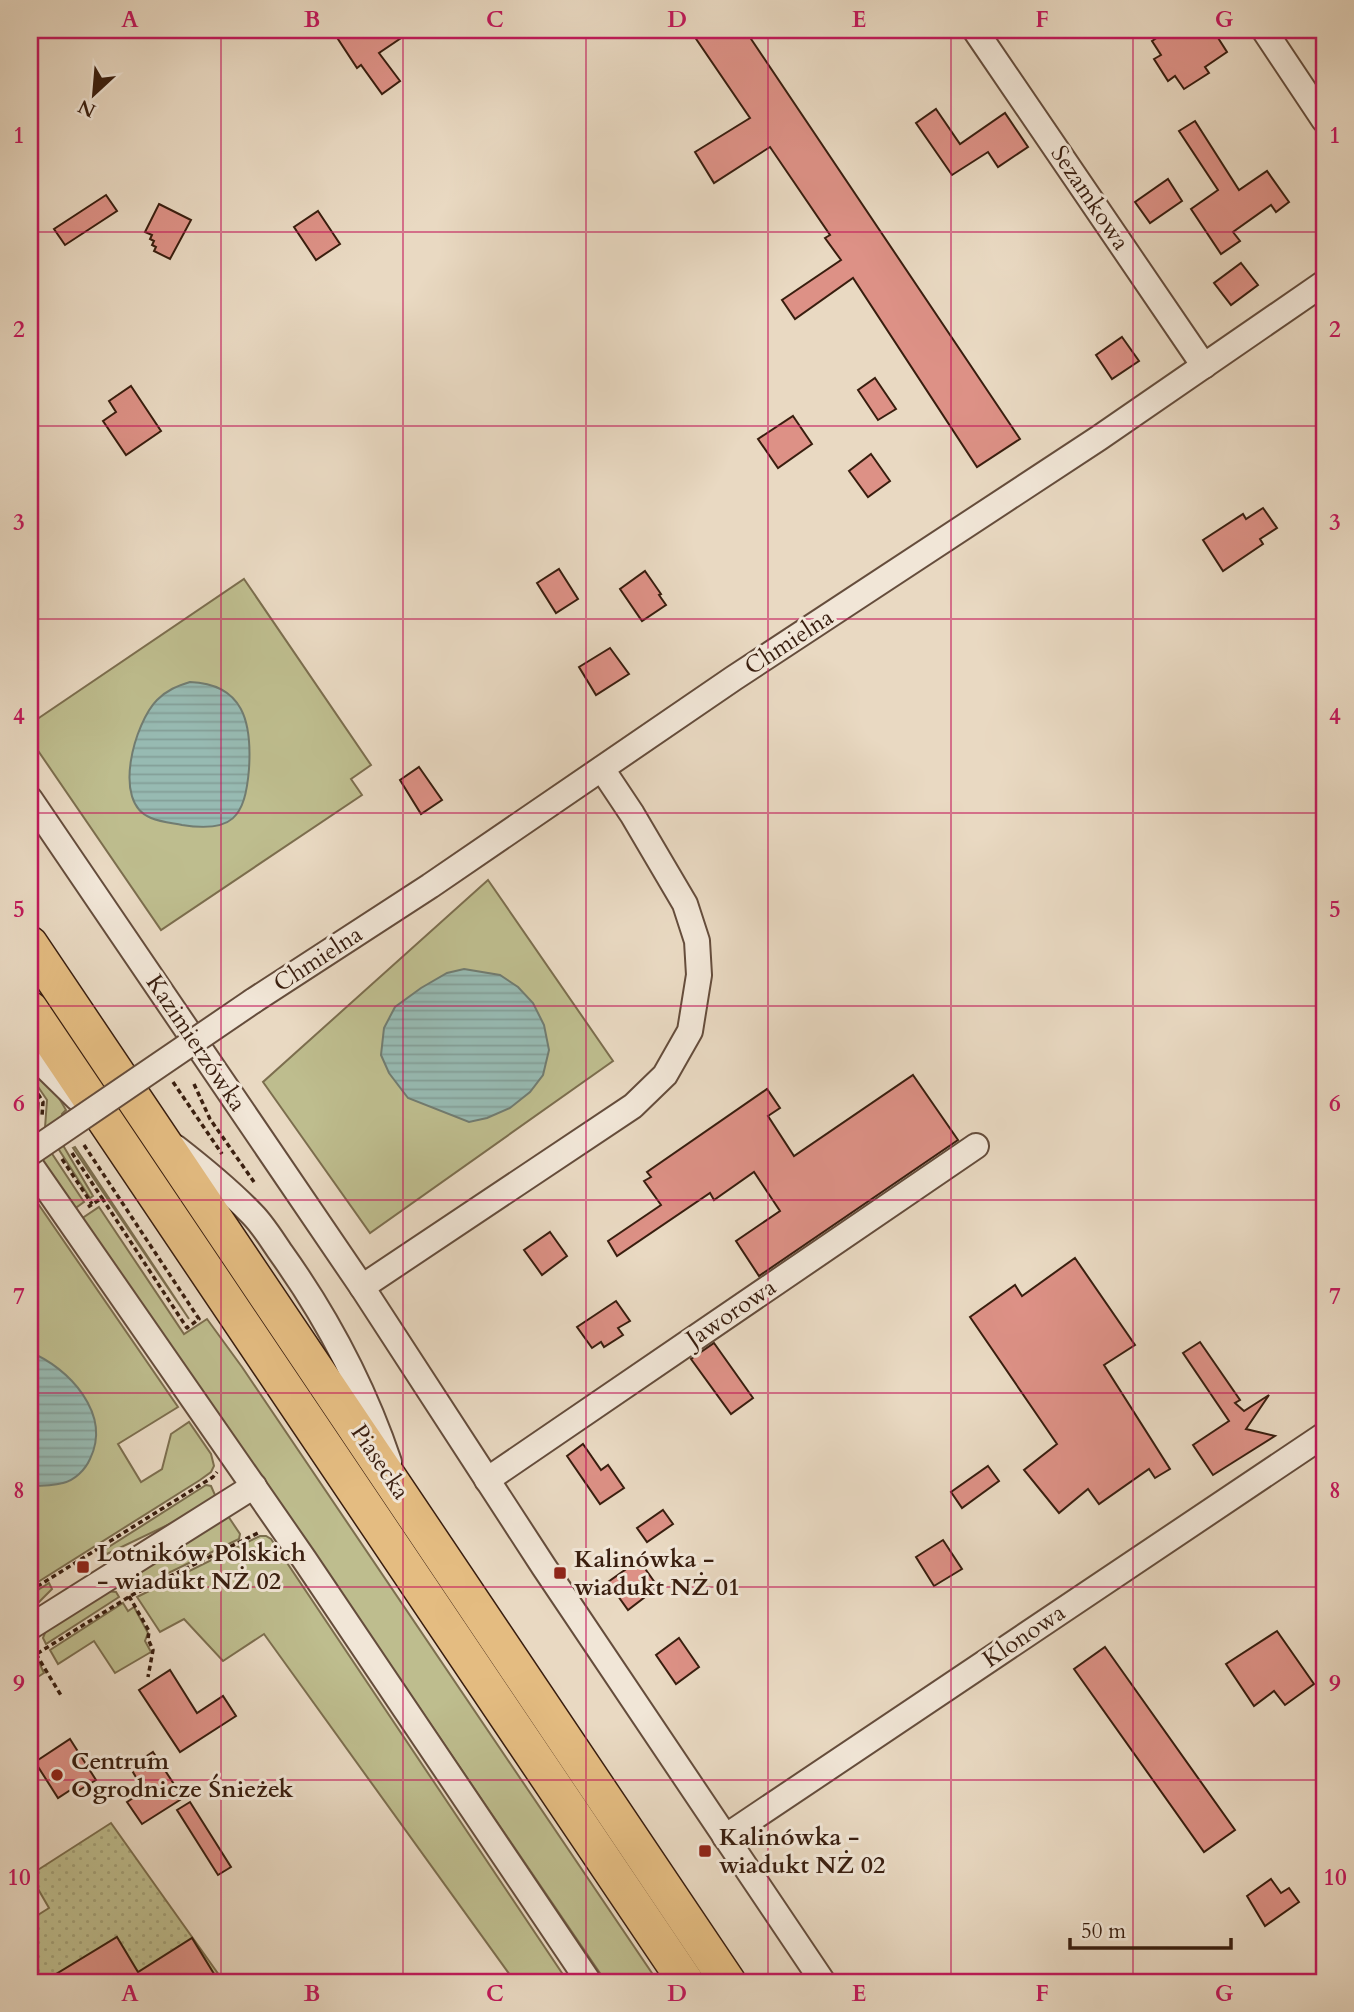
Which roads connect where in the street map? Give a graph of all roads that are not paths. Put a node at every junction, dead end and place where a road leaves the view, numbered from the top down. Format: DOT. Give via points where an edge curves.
graph roads {
  1 [pos="975,30"];
  2 [pos="1264,30"];
  3 [pos="1324,120"];
  4 [pos="1324,283"];
  5 [pos="1204,366"];
  6 [pos="602,769"];
  7 [pos="30,799"];
  8 [pos="30,944"];
  9 [pos="30,1009"];
  10 [pos="30,1052"];
  11 [pos="95,1134"];
  12 [pos="976,1146"];
  13 [pos="30,1153"];
  14 [pos="30,1164"];
  15 [pos="362,1287"];
  16 [pos="1324,1435"];
  17 [pos="487,1480"];
  18 [pos="254,1486"];
  19 [pos="30,1627"];
  20 [pos="725,1837"];
  21 [pos="589,1982"];
  22 [pos="686,1982"];
  23 [pos="728,1982"];
  24 [pos="823,1982"];
  1 -- 5 [label="street, Sezamkowa"];
  2 -- 3 [label="street"];
  4 -- 5 [label="street, Chmielna"];
  5 -- 6 [label="street, Chmielna"];
  6 -- 13 [label="street, Chmielna, bridge"];
  6 -- 15 [label="street" via="685,904 697,941 699,975 691,1031 665,1076 633,1106"];
  7 -- 15 [label="street, Kazimierzówka"];
  8 -- 23 [label="highway, Piasecka"];
  9 -- 11 [label="highway, Piasecka"];
  10 -- 11 [label="street"];
  11 -- 22 [label="highway, Piasecka"];
  12 -- 17 [label="street, Jaworowa"];
  14 -- 18 [label="street"];
  15 -- 17 [label="street, Kazimierzówka"];
  16 -- 20 [label="street, Klonowa"];
  17 -- 20 [label="street, Kazimierzówka"];
  18 -- 19 [label="street"];
  18 -- 21 [label="street"];
  20 -- 24 [label="street, Kazimierzówka"];
}
